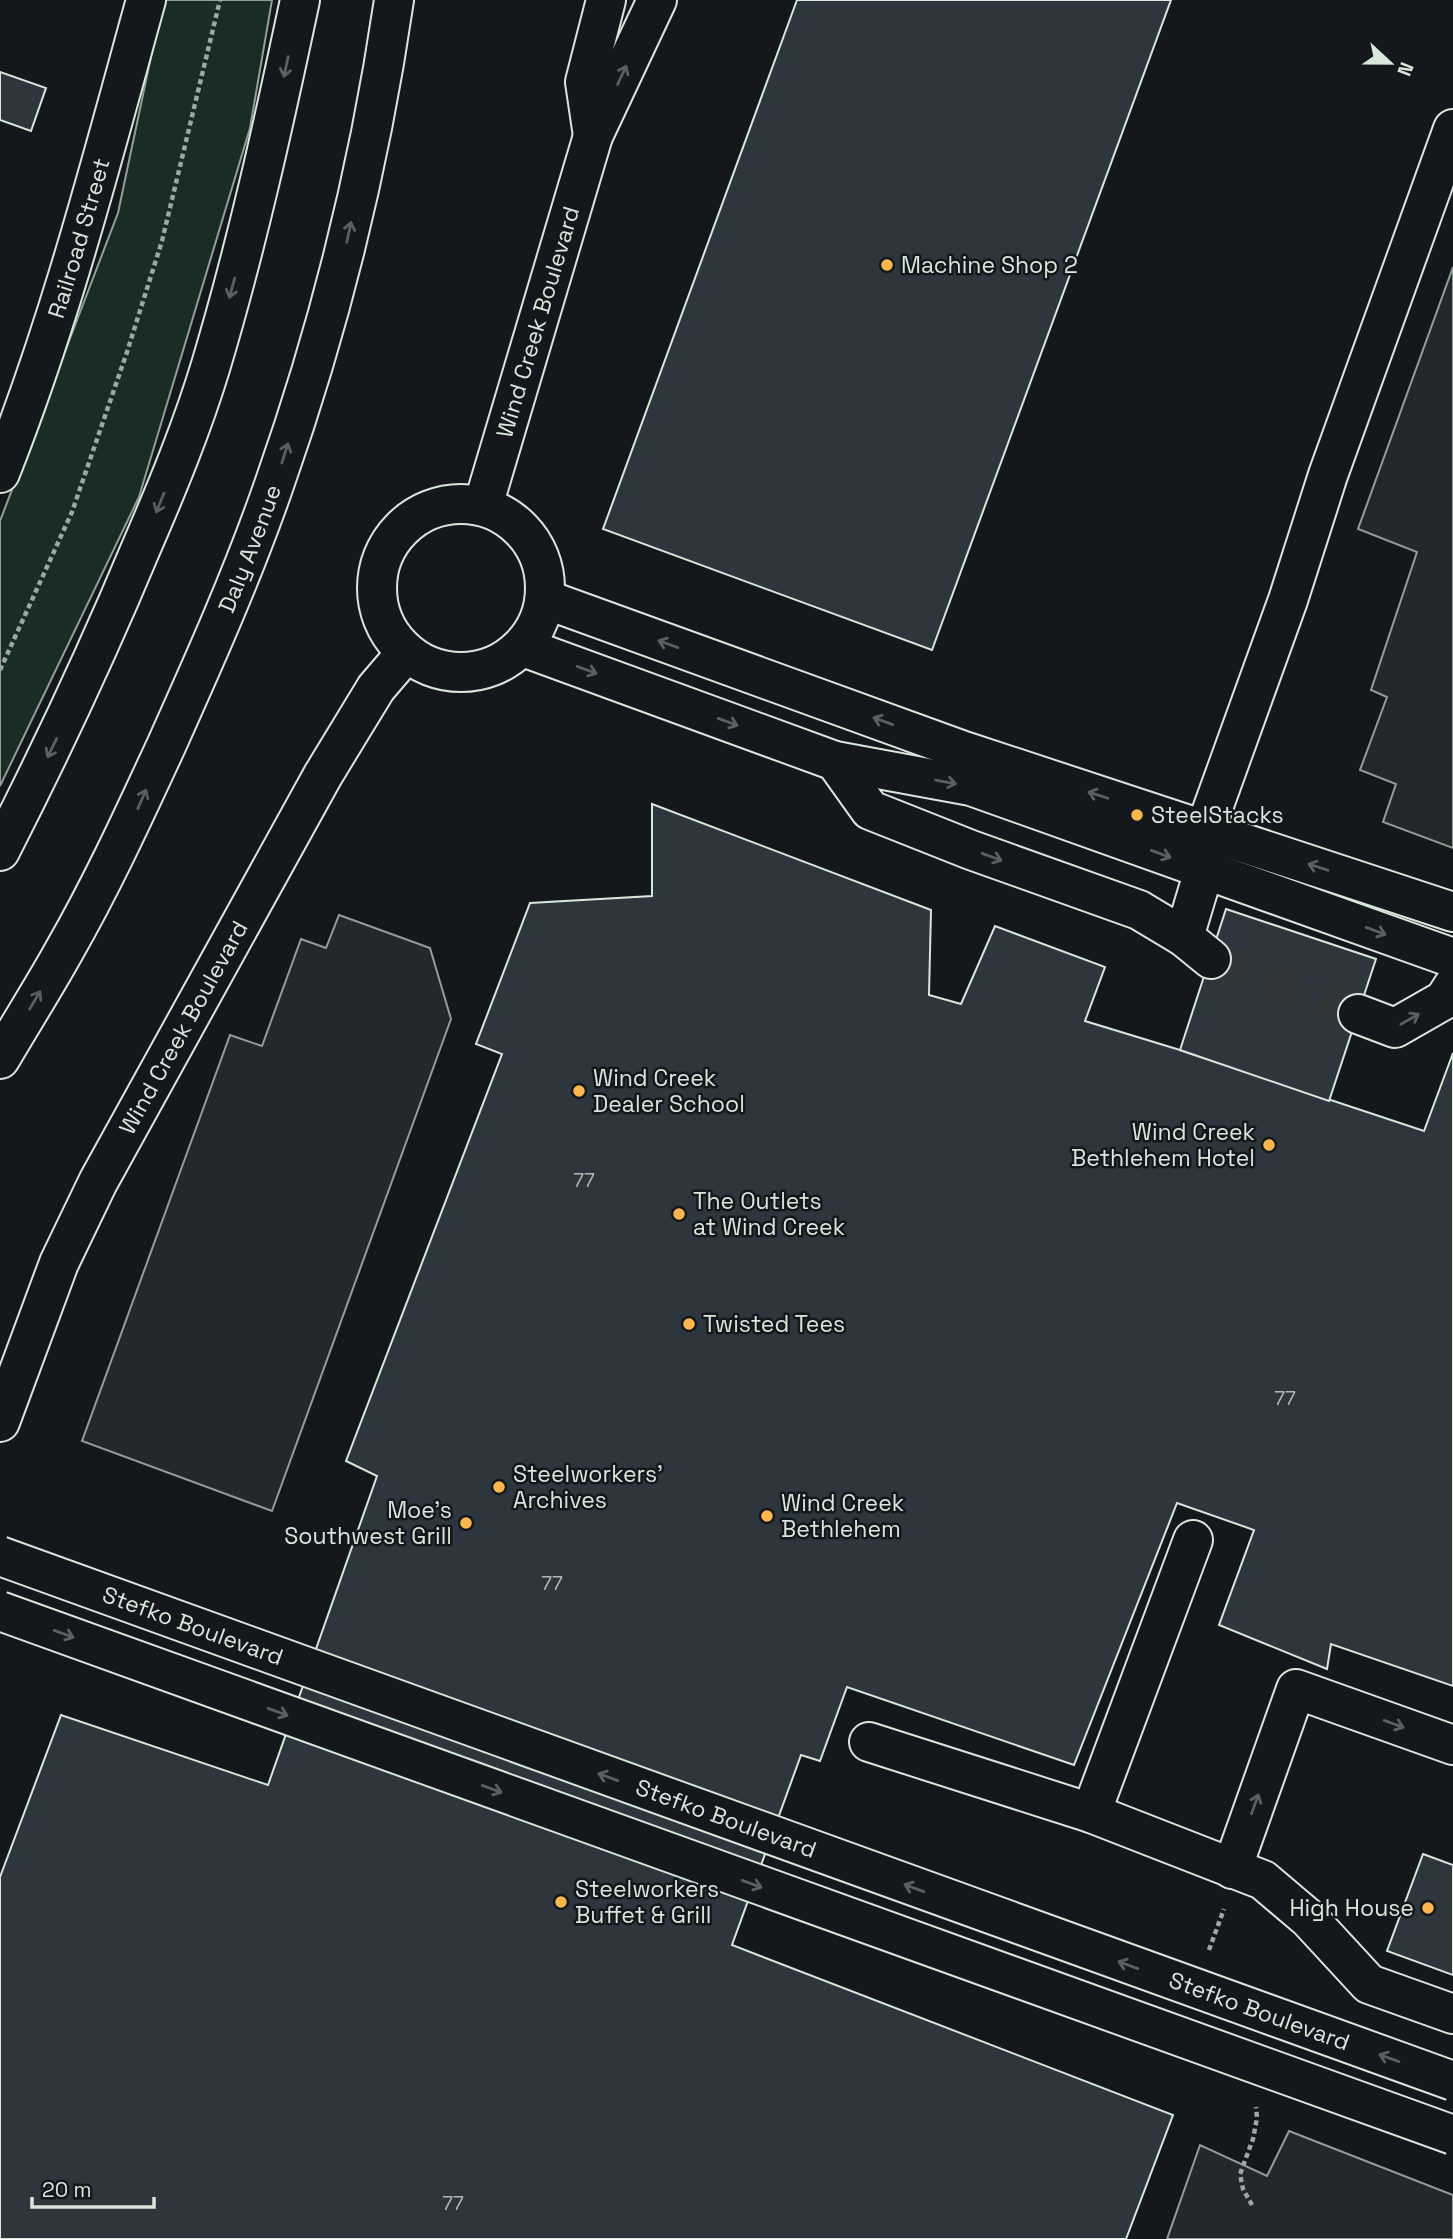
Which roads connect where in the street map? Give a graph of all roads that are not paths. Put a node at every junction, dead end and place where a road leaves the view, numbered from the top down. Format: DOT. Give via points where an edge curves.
graph roads {
  1 [pos="146,0"];
  2 [pos="300,0"];
  3 [pos="394,0"];
  4 [pos="606,0"];
  5 [pos="657,0"];
  6 [pos="1453,129"];
  7 [pos="593,136"];
  8 [pos="0,473"];
  9 [pos="483,506"];
  10 [pos="545,599"];
  11 [pos="523,646"];
  12 [pos="406,653"];
  13 [pos="835,761"];
  14 [pos="1209,831"];
  15 [pos="0,850"];
  16 [pos="1204,869"];
  17 [pos="1453,912"];
  18 [pos="1453,958"];
  19 [pos="1453,986"];
  20 [pos="1358,1014"];
  21 [pos="0,1059"];
  22 [pos="0,1422"];
  23 [pos="1193,1540"];
  24 [pos="0,1556"];
  25 [pos="0,1611"];
  26 [pos="869,1742"];
  27 [pos="1453,1745"];
  28 [pos="1091,1813"];
  29 [pos="1232,1868"];
  30 [pos="1453,2014"];
  31 [pos="1453,2081"];
  32 [pos="1453,2135"];
  1 -- 8 [label="main road, Railroad Street" via="56,317"];
  2 -- 15 [label="main road, one-way" via="273,126 211,366 185,440 82,687"];
  21 -- 3 [label="main road, Daly Avenue, one-way" via="65,950 135,815 253,543 333,298 372,126"];
  4 -- 7 [label="main road, Wind Creek Boulevard" via="585,82"];
  7 -- 5 [label="main road, Wind Creek Boulevard, one-way"];
  6 -- 14 [label="main road" via="1328,475 1210,816"];
  7 -- 9 [label="main road, Wind Creek Boulevard"];
  9 -- 10 [label="main road" via="524,532 545,575"];
  9 -- 12 [label="main road" via="458,503 433,508 410,520 393,538 381,561 376,586 379,611 389,634"];
  10 -- 11 [label="main road" via="538,625"];
  14 -- 10 [label="main road, one-way" via="964,751"];
  11 -- 12 [label="main road" via="503,662 478,672 427,667"];
  11 -- 13 [label="main road, one-way"];
  12 -- 22 [label="main road, Wind Creek Boulevard" via="376,688 316,786 98,1182 59,1263"];
  13 -- 16 [label="main road, one-way" via="971,786"];
  13 -- 16 [label="main road, one-way" via="870,810 1139,910 1198,948"];
  14 -- 16 [label="main road"];
  17 -- 14 [label="main road, one-way"];
  16 -- 18 [label="main road, one-way"];
  20 -- 19 [label="main road, one-way" via="1395,1028 1444,1000"];
  23 -- 28 [label="main road"];
  31 -- 24 [label="main road, Stefko Boulevard, one-way, bridge"];
  25 -- 32 [label="main road, one-way, bridge"];
  26 -- 28 [label="main road"];
  29 -- 27 [label="main road, one-way" via="1296,1689"];
  28 -- 29 [label="main road"];
  29 -- 30 [label="main road" via="1263,1880 1308,1919 1369,1984"];
}
